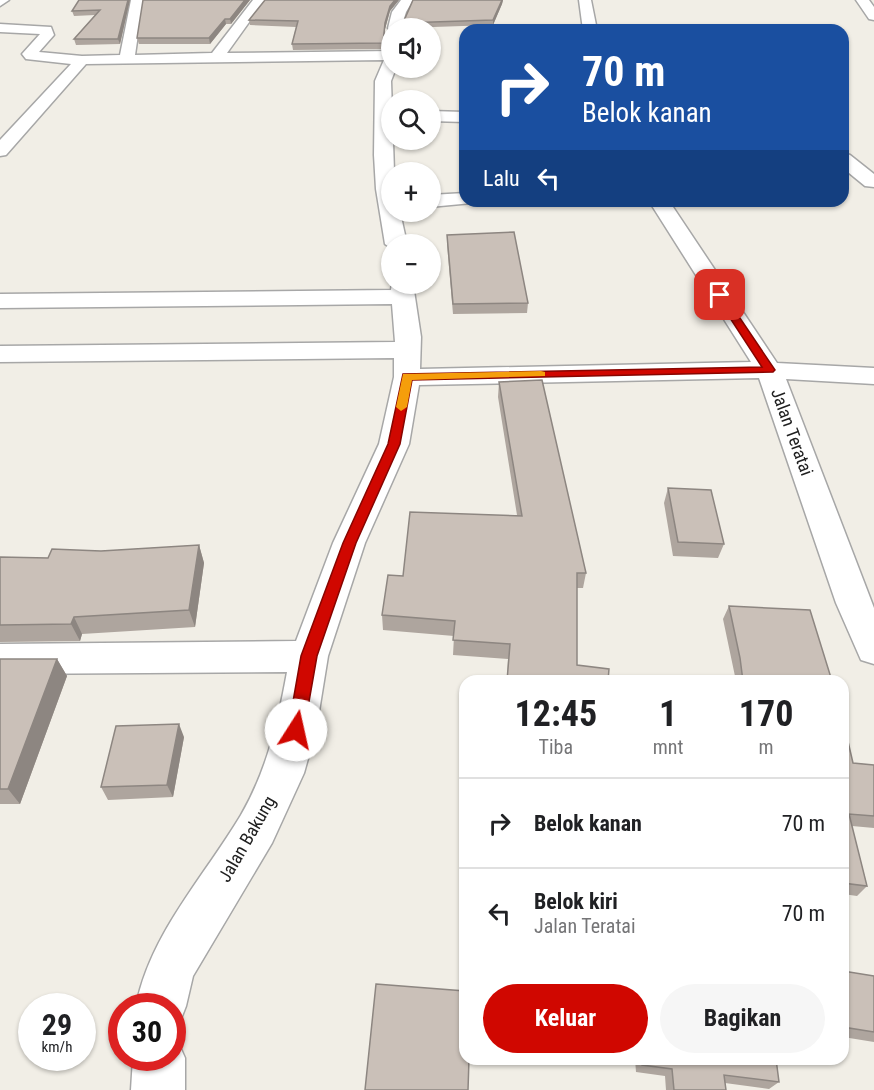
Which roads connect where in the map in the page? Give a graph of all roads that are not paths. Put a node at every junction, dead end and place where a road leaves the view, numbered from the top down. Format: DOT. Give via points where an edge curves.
graph roads {
  1 [pos="137,0"];
  2 [pos="261,0"];
  3 [pos="407,0"];
  4 [pos="585,0"];
  5 [pos="862,0"];
  6 [pos="874,16"];
  7 [pos="398,18"];
  8 [pos="589,24"];
  9 [pos="0,28"];
  10 [pos="381,57"];
  11 [pos="216,58"];
  12 [pos="127,59"];
  13 [pos="82,60"];
  14 [pos="441,116"];
  15 [pos="459,117"];
  16 [pos="0,151"];
  17 [pos="849,164"];
  18 [pos="873,182"];
  19 [pos="849,183"];
  20 [pos="459,199"];
  21 [pos="441,200"];
  22 [pos="663,207"];
  23 [pos="381,291"];
  24 [pos="403,294"];
  25 [pos="0,301"];
  26 [pos="0,354"];
  27 [pos="407,364"];
  28 [pos="769,370"];
  29 [pos="874,376"];
  30 [pos="874,649"];
  31 [pos="309,656"];
  32 [pos="0,659"];
  33 [pos="164,993"];
  34 [pos="159,1071"];
  35 [pos="158,1090"];
  1 -- 12 [label="street"];
  2 -- 11 [label="street"];
  3 -- 7 [label="street"];
  4 -- 8 [label="street"];
  5 -- 6 [label="street"];
  9 -- 13 [label="street" via="46,30 47,35 31,50 31,56"];
  10 -- 11 [label="street"];
  11 -- 12 [label="street"];
  12 -- 13 [label="street"];
  13 -- 16 [label="street"];
  14 -- 15 [label="street"];
  17 -- 18 [label="street"];
  18 -- 19 [label="street"];
  20 -- 21 [label="street"];
  22 -- 28 [label="street, Jalan Teratai"];
  23 -- 25 [label="street"];
  24 -- 27 [label="street, Jalan Bakung"];
  26 -- 27 [label="street"];
  27 -- 28 [label="street"];
  27 -- 31 [label="street, Jalan Bakung" via="394,444 349,543"];
  28 -- 29 [label="street"];
  28 -- 30 [label="street, Jalan Teratai"];
  31 -- 32 [label="street"];
  31 -- 33 [label="street, Jalan Bakung" via="296,730 283,773 258,828 171,967"];
  34 -- 35 [label="street"];
}
